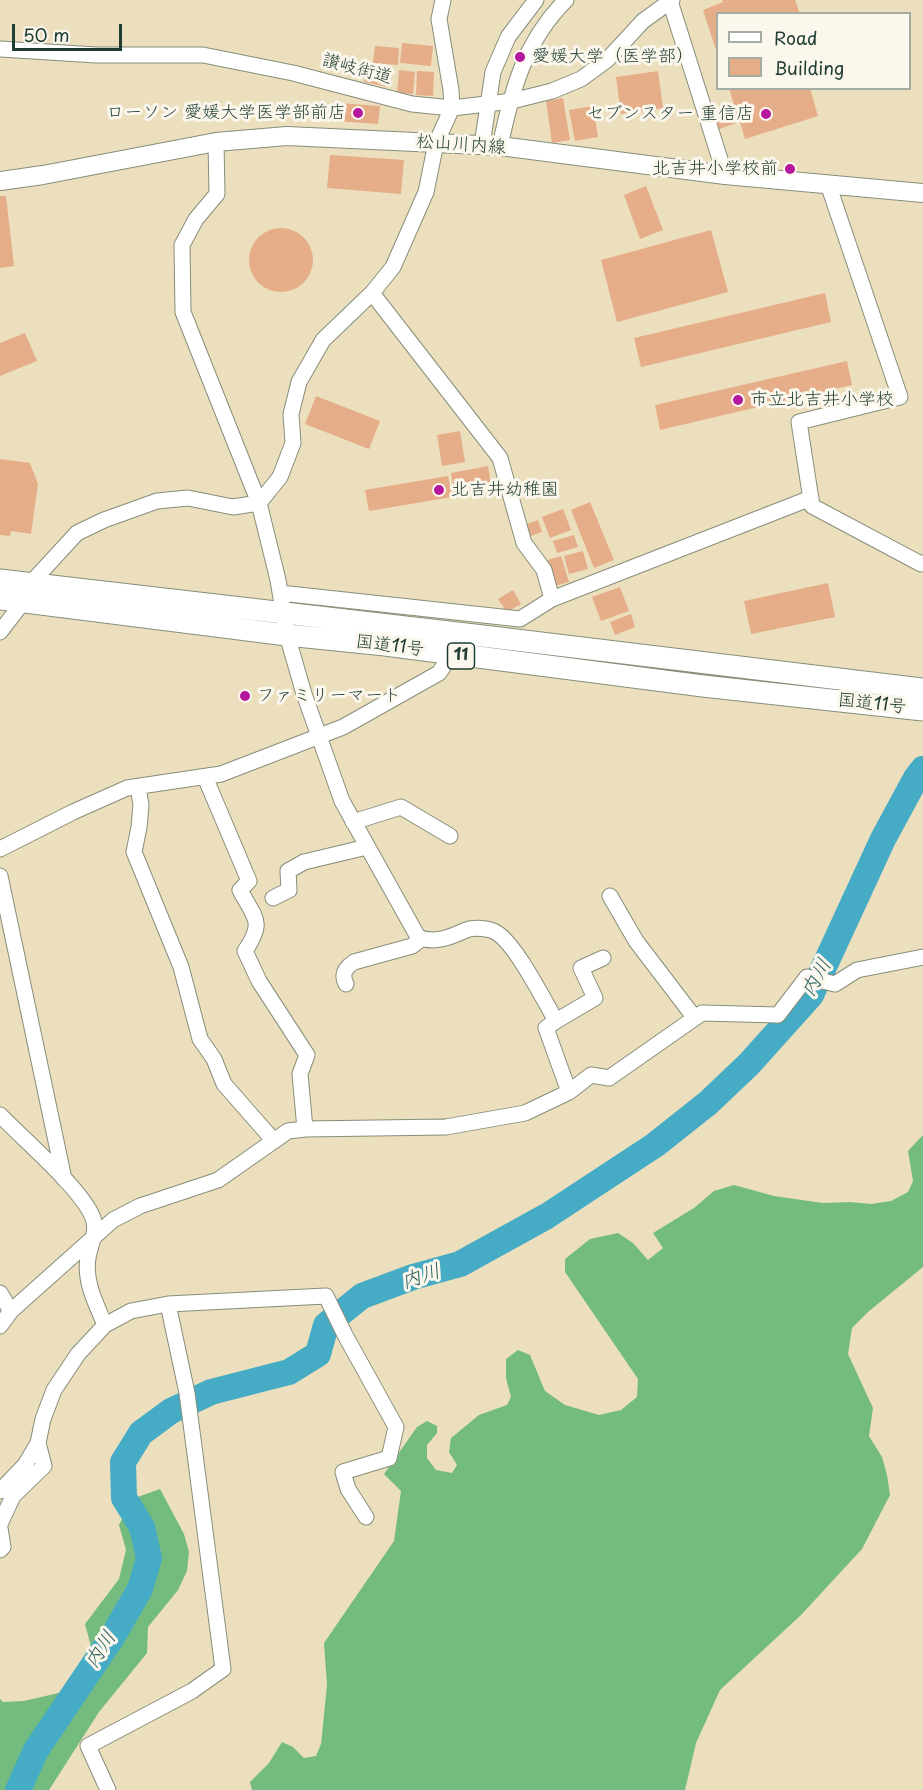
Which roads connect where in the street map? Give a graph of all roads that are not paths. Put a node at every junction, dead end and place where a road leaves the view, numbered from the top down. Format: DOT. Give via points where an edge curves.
graph roads {
  1 [pos="443,0"];
  2 [pos="536,0"];
  3 [pos="566,0"];
  4 [pos="671,1"];
  5 [pos="0,49"];
  6 [pos="512,101"];
  7 [pos="487,105"];
  8 [pos="453,108"];
  9 [pos="216,141"];
  10 [pos="436,143"];
  11 [pos="491,146"];
  12 [pos="725,175"];
  13 [pos="0,181"];
  14 [pos="828,184"];
  15 [pos="923,193"];
  16 [pos="372,293"];
  17 [pos="811,498"];
  18 [pos="259,503"];
  19 [pos="923,564"];
  20 [pos="0,580"];
  21 [pos="26,593"];
  22 [pos="0,599"];
  23 [pos="552,599"];
  24 [pos="282,602"];
  25 [pos="0,632"];
  26 [pos="287,635"];
  27 [pos="451,654"];
  28 [pos="923,689"];
  29 [pos="923,710"];
  30 [pos="319,736"];
  31 [pos="205,777"];
  32 [pos="138,787"];
  33 [pos="353,822"];
  34 [pos="450,836"];
  35 [pos="367,847"];
  36 [pos="0,849"];
  37 [pos="0,876"];
  38 [pos="610,896"];
  39 [pos="273,898"];
  40 [pos="421,939"];
  41 [pos="923,957"];
  42 [pos="603,958"];
  43 [pos="346,984"];
  44 [pos="694,1017"];
  45 [pos="556,1021"];
  46 [pos="569,1092"];
  47 [pos="0,1115"];
  48 [pos="305,1129"];
  49 [pos="274,1141"];
  50 [pos="64,1179"];
  51 [pos="94,1235"];
  52 [pos="0,1293"];
  53 [pos="168,1304"];
  54 [pos="11,1311"];
  55 [pos="105,1325"];
  56 [pos="0,1326"];
  57 [pos="38,1443"];
  58 [pos="0,1491"];
  59 [pos="366,1517"];
  60 [pos="0,1526"];
  61 [pos="0,1550"];
  62 [pos="108,1790"];
  1 -- 8 [label="street" via="439,19"];
  2 -- 7 [label="street" via="508,37 493,72"];
  3 -- 6 [label="street" via="530,46"];
  4 -- 6 [label="street, 讃岐街道" via="643,21 607,60 581,79"];
  4 -- 12 [label="street"];
  5 -- 8 [label="street, 讃岐街道" via="96,55 203,55 293,73 412,104"];
  6 -- 7 [label="street, 讃岐街道"];
  6 -- 11 [label="street"];
  7 -- 8 [label="street, 讃岐街道"];
  7 -- 11 [label="street"];
  8 -- 10 [label="street"];
  9 -- 10 [label="main road, 松山川内線" via="287,136"];
  9 -- 13 [label="main road, 松山川内線"];
  9 -- 18 [label="street" via="217,194 196,219 182,245 183,312"];
  10 -- 11 [label="main road, 松山川内線"];
  10 -- 16 [label="street" via="426,192 393,267"];
  11 -- 12 [label="main road, 松山川内線"];
  12 -- 14 [label="main road, 松山川内線"];
  14 -- 15 [label="main road, 松山川内線"];
  14 -- 17 [label="street" via="900,397 799,422"];
  16 -- 18 [label="street" via="323,340 299,382 291,414 293,443 280,477"];
  16 -- 23 [label="street" via="500,458 524,543 544,570"];
  17 -- 19 [label="street" via="812,506"];
  17 -- 23 [label="street"];
  18 -- 21 [label="street" via="233,507 188,498 157,501 112,517 77,533"];
  18 -- 24 [label="street"];
  20 -- 21 [label="highway, 国道11号 / 11"];
  21 -- 22 [label="highway, 国道11号 / 11"];
  21 -- 24 [label="highway, 国道11号 / 11"];
  21 -- 25 [label="street"];
  21 -- 26 [label="highway, 国道11号 / 11"];
  23 -- 24 [label="street" via="520,619"];
  24 -- 26 [label="street"];
  24 -- 28 [label="highway, 国道11号 / 11"];
  26 -- 27 [label="highway, 国道11号 / 11"];
  26 -- 30 [label="street"];
  27 -- 29 [label="highway, 国道11号 / 11"];
  27 -- 30 [label="street" via="439,673 343,727"];
  30 -- 31 [label="street"];
  30 -- 33 [label="street"];
  31 -- 32 [label="street"];
  31 -- 48 [label="street" via="249,881 240,890 257,924 245,951 259,981 307,1055 300,1074"];
  32 -- 36 [label="street" via="127,788 73,812"];
  32 -- 49 [label="street" via="141,805 134,852 181,966 200,1039 224,1084"];
  33 -- 34 [label="street" via="401,807"];
  33 -- 35 [label="street"];
  35 -- 39 [label="street" via="304,862 288,871 289,890"];
  35 -- 40 [label="street"];
  37 -- 50 [label="street"];
  38 -- 44 [label="street" via="636,941"];
  40 -- 43 [label="street" via="412,946 354,962 344,972"];
  40 -- 45 [label="street" via="450,937 472,928 496,932 510,944"];
  41 -- 44 [label="street" via="857,970 835,984 807,977 778,1015 702,1013"];
  42 -- 45 [label="street" via="581,968 596,998"];
  44 -- 46 [label="street" via="609,1078 591,1075"];
  45 -- 46 [label="street" via="546,1028"];
  46 -- 48 [label="street" via="525,1113 446,1127"];
  47 -- 50 [label="street"];
  48 -- 49 [label="street" via="288,1131"];
  49 -- 51 [label="street" via="218,1180 141,1206"];
  50 -- 51 [label="street" via="93,1219"];
  51 -- 54 [label="street"];
  51 -- 55 [label="street" via="87,1260 88,1281"];
  52 -- 54 [label="street"];
  53 -- 55 [label="street" via="131,1311"];
  53 -- 59 [label="street" via="326,1296 396,1427 389,1458 343,1472 348,1489"];
  53 -- 62 [label="street" via="187,1393 223,1669 192,1691 88,1746"];
  54 -- 56 [label="street"];
  55 -- 57 [label="street" via="78,1354 54,1390"];
  57 -- 58 [label="street" via="25,1466"];
  57 -- 60 [label="street" via="44,1466 13,1496"];
  60 -- 61 [label="street"];
}
